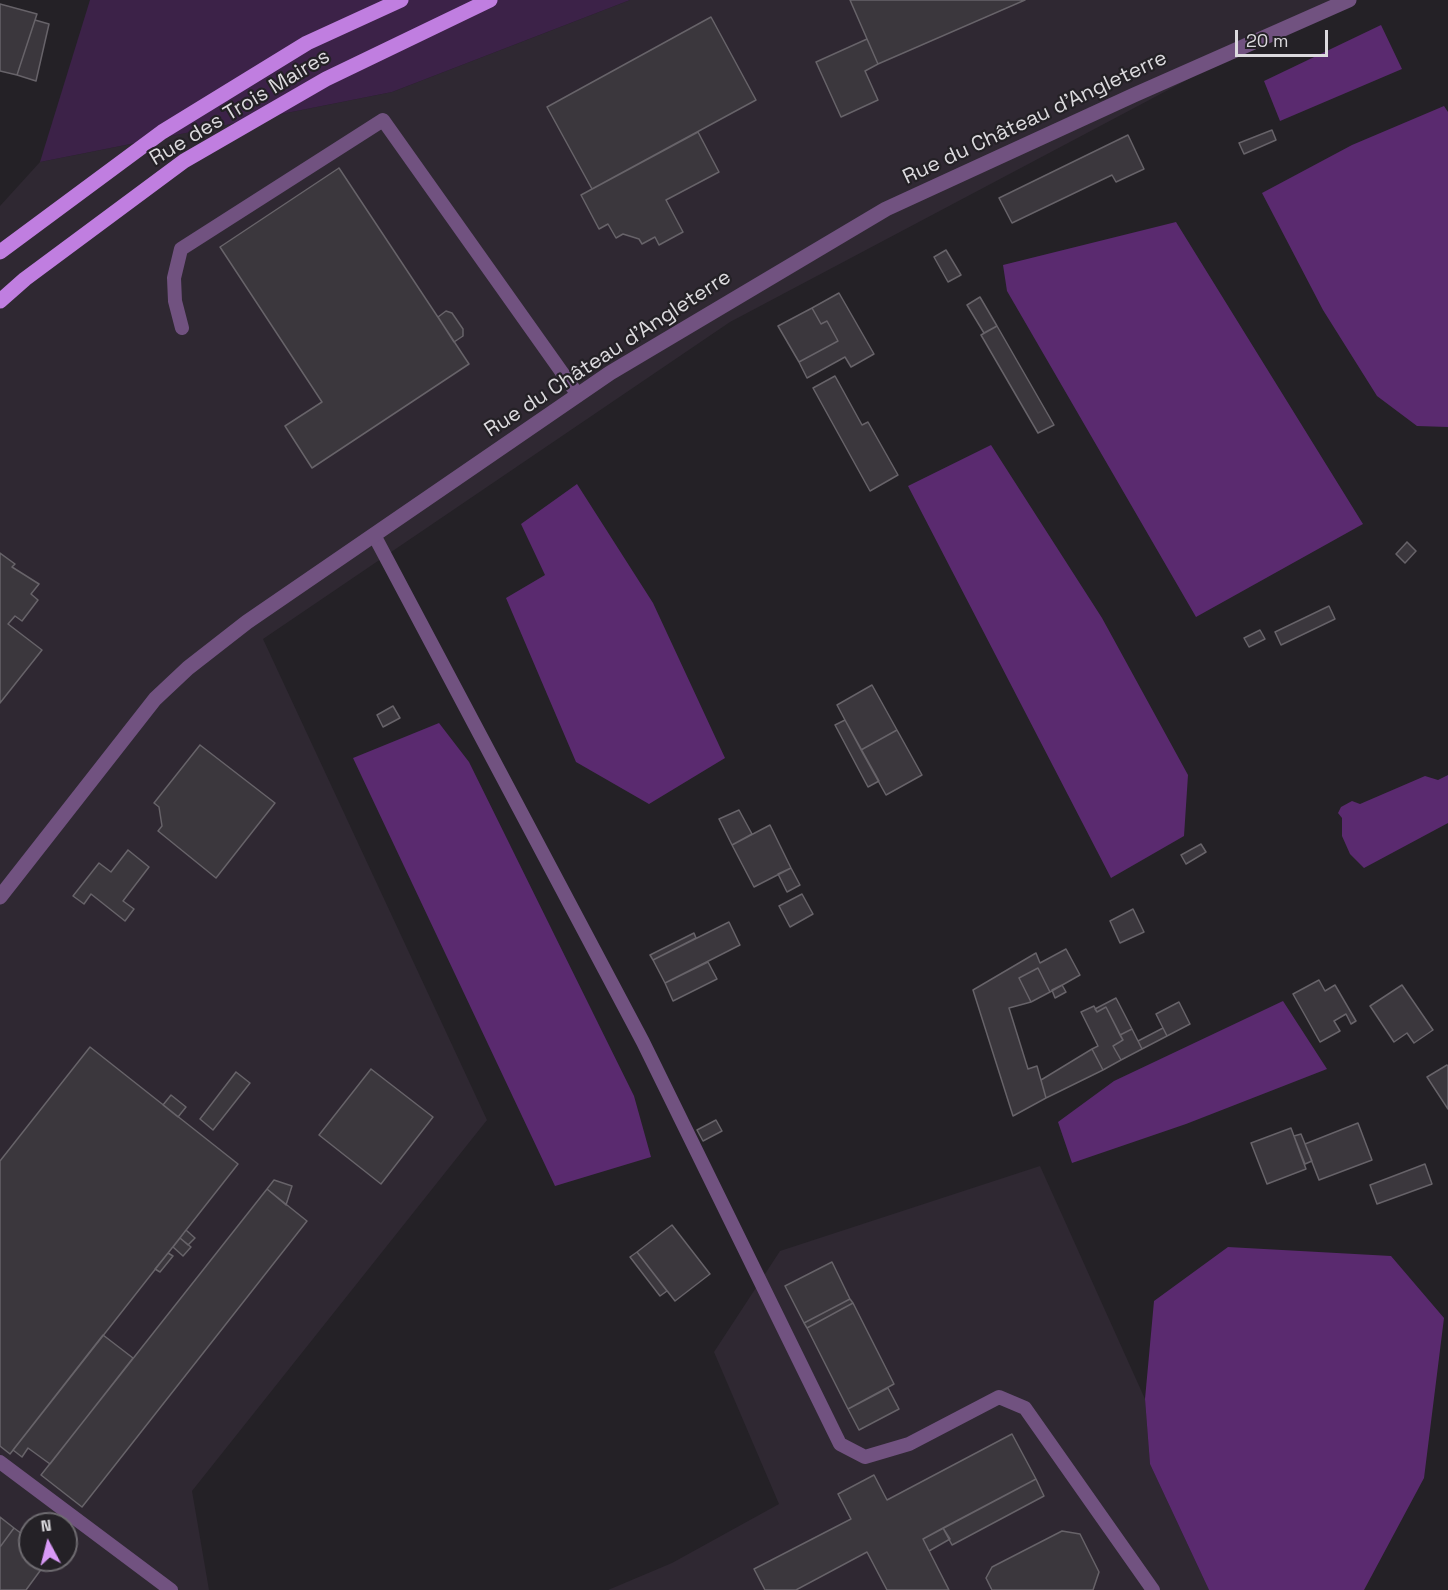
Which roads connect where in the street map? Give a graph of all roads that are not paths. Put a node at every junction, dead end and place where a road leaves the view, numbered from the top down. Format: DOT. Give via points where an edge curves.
graph roads {
  1 [pos="401,0"];
  2 [pos="490,0"];
  3 [pos="1349,0"];
  4 [pos="0,252"];
  5 [pos="0,301"];
  6 [pos="182,328"];
  7 [pos="578,395"];
  8 [pos="374,535"];
  9 [pos="0,897"];
  10 [pos="0,1462"];
  11 [pos="171,1590"];
  12 [pos="1153,1590"];
  1 -- 4 [label="main road, Rue des Trois Maires" via="307,43 162,132"];
  2 -- 5 [label="main road, Rue des Trois Maires" via="326,79 184,161"];
  3 -- 7 [label="street, Rue du Château d'Angleterre" via="886,210 725,303"];
  6 -- 7 [label="lane" via="174,278 182,249 383,120"];
  7 -- 8 [label="street, Rue du Château d'Angleterre"];
  8 -- 9 [label="street, Rue du Château d'Angleterre" via="246,622 155,699"];
  8 -- 12 [label="lane" via="643,1042 840,1444 865,1457 909,1444 999,1397 1025,1408"];
  10 -- 11 [label="lane"];
}
